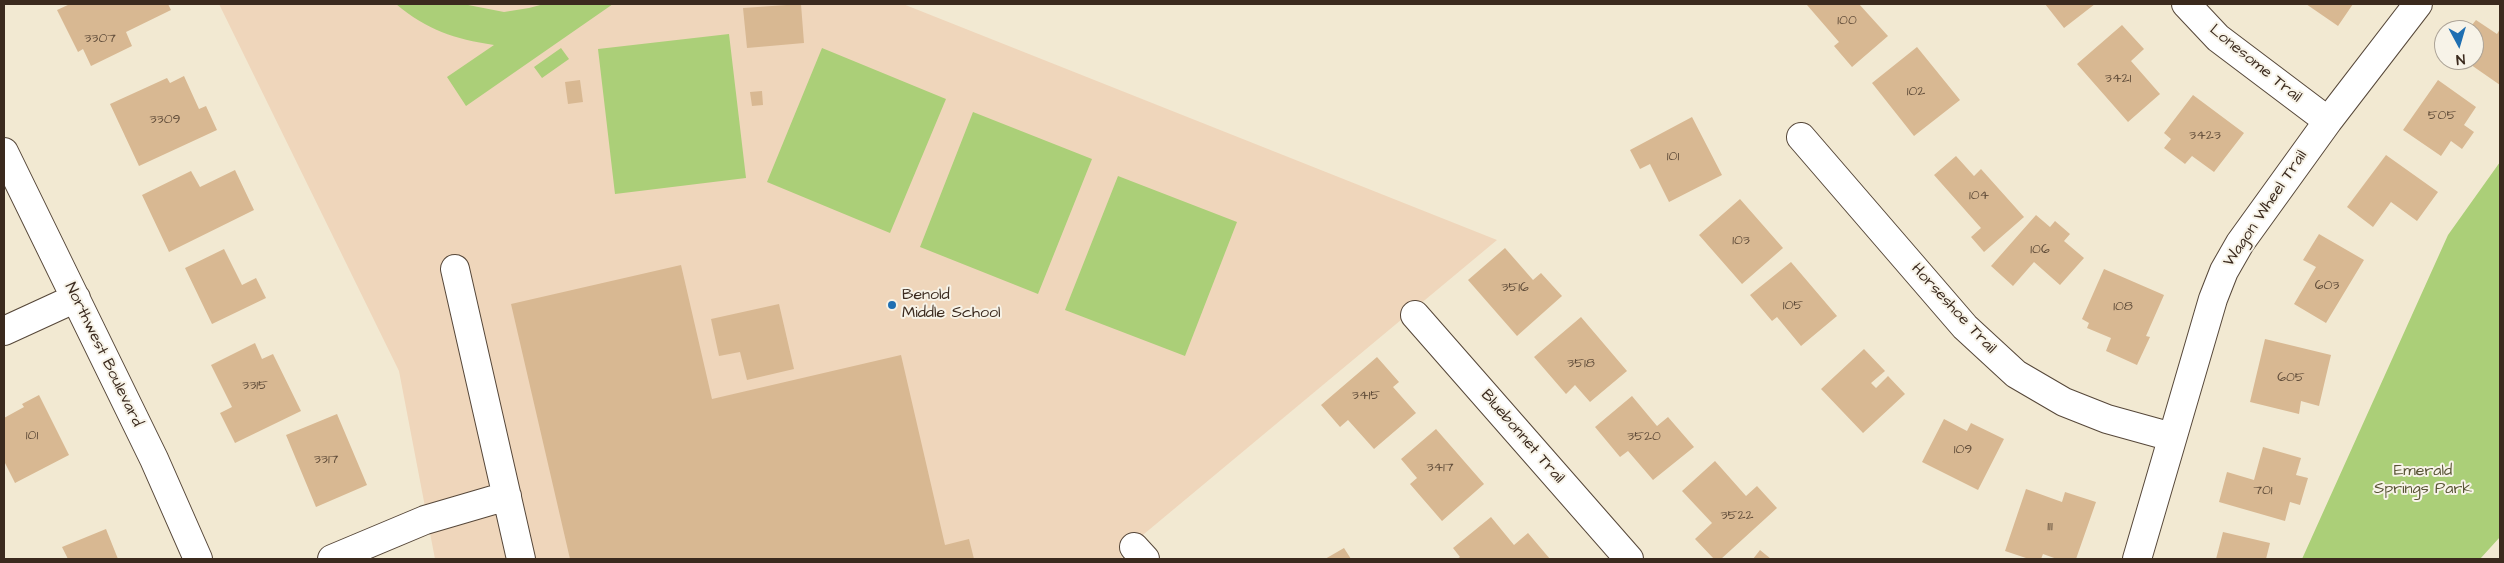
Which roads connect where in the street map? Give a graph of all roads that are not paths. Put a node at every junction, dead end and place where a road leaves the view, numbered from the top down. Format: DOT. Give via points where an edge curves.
graph roads {
  1 [pos="2186,4"];
  2 [pos="2418,4"];
  3 [pos="2328,121"];
  4 [pos="1801,137"];
  5 [pos="4,152"];
  6 [pos="455,269"];
  7 [pos="76,298"];
  8 [pos="1415,315"];
  9 [pos="4,331"];
  10 [pos="2172,437"];
  11 [pos="507,496"];
  12 [pos="198,559"];
  13 [pos="332,559"];
  14 [pos="521,559"];
  15 [pos="1629,559"];
  16 [pos="2137,559"];
  1 -- 3 [label="street, Lonesome Trail" via="2218,38"];
  2 -- 3 [label="street, Wagon Wheel Trail"];
  3 -- 10 [label="street, Wagon Wheel Trail" via="2224,270"];
  4 -- 10 [label="street, Horseshoe Trail" via="1965,327 2016,374 2064,402 2107,419"];
  5 -- 7 [label="street, Northwest Boulevard"];
  6 -- 11 [label="street"];
  7 -- 9 [label="street"];
  7 -- 12 [label="street, Northwest Boulevard"];
  8 -- 15 [label="street, Bluebonnet Trail"];
  10 -- 16 [label="street, Wagon Wheel Trail"];
  11 -- 13 [label="street" via="425,520"];
  11 -- 14 [label="street"];
}
